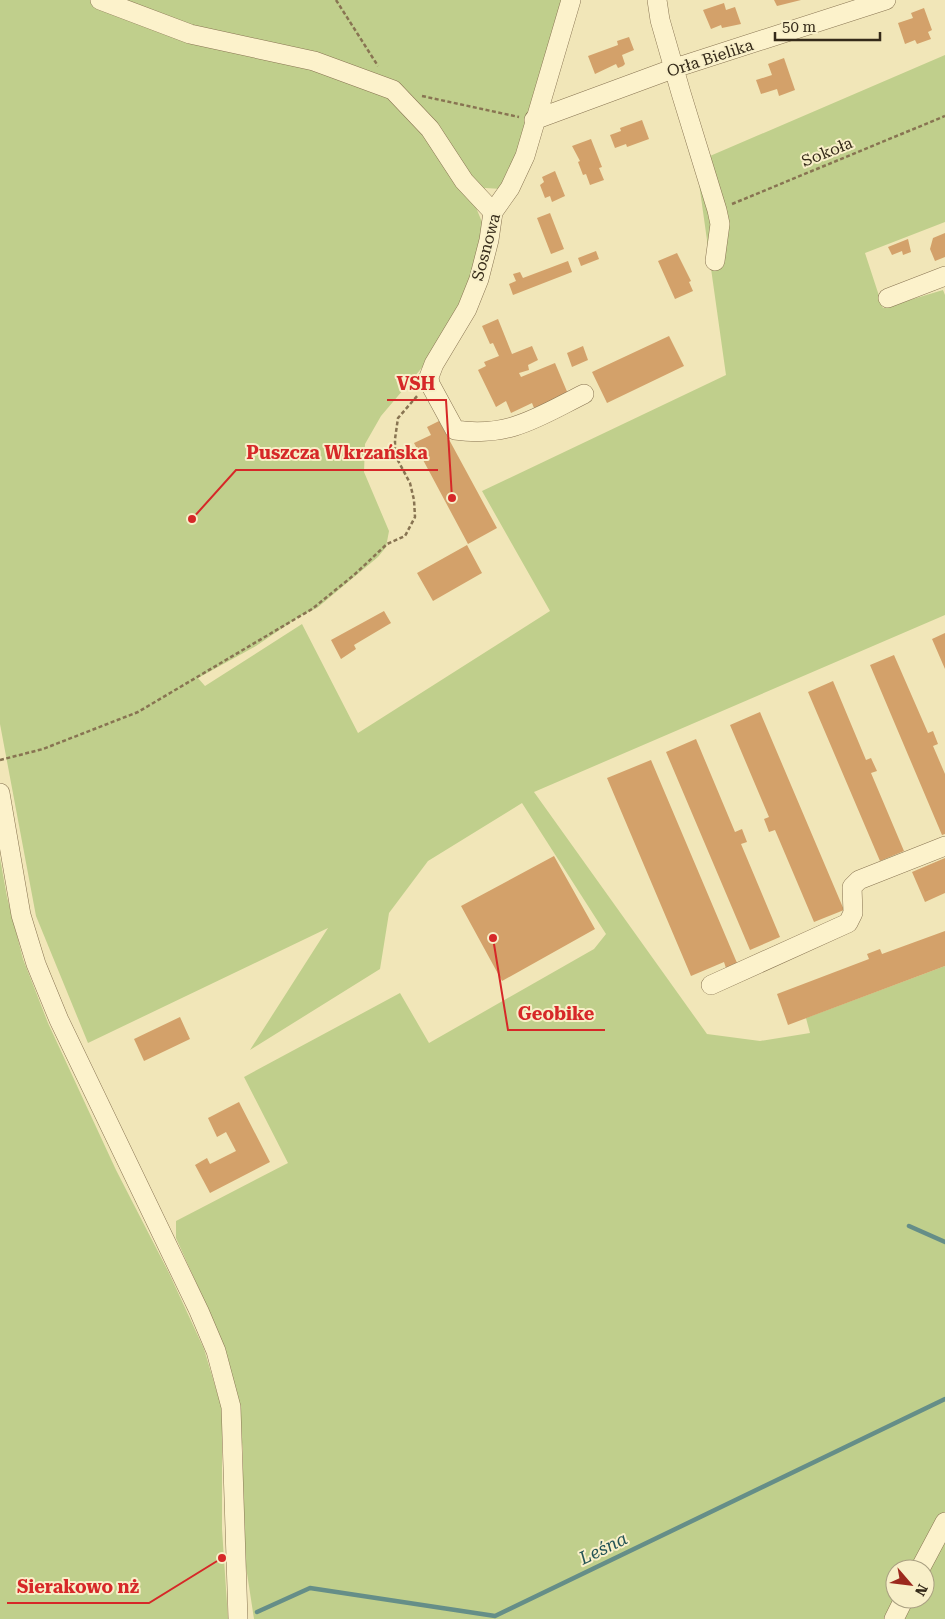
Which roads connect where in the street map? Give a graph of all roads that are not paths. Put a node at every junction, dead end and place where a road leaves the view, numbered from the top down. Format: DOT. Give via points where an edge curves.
graph roads {
  1 [pos="100,0"];
  2 [pos="571,0"];
  3 [pos="657,0"];
  4 [pos="886,0"];
  5 [pos="675,68"];
  6 [pos="534,120"];
  7 [pos="492,212"];
  8 [pos="714,261"];
  9 [pos="945,276"];
  10 [pos="888,298"];
  11 [pos="584,394"];
  12 [pos="0,793"];
  13 [pos="945,846"];
  14 [pos="711,985"];
  15 [pos="945,1522"];
  16 [pos="925,1559"];
  17 [pos="238,1619"];
  1 -- 7 [label="street" via="190,34 314,61 393,90 430,129 464,181"];
  2 -- 6 [label="street, Sosnowa"];
  3 -- 5 [label="street"];
  4 -- 5 [label="street, Orła Bielika"];
  5 -- 6 [label="street, Orła Bielika"];
  5 -- 8 [label="street" via="720,224"];
  6 -- 7 [label="street, Sosnowa" via="525,156 510,188"];
  7 -- 11 [label="street, Sosnowa" via="490,240 479,279 467,308 434,364 430,384 455,430 492,432 518,427"];
  9 -- 10 [label="street"];
  12 -- 17 [label="street" via="21,915 36,964 199,1311 225,1380 233,1434"];
  13 -- 14 [label="street" via="859,880 852,887 853,913 848,923"];
  15 -- 16 [label="street"];
}
